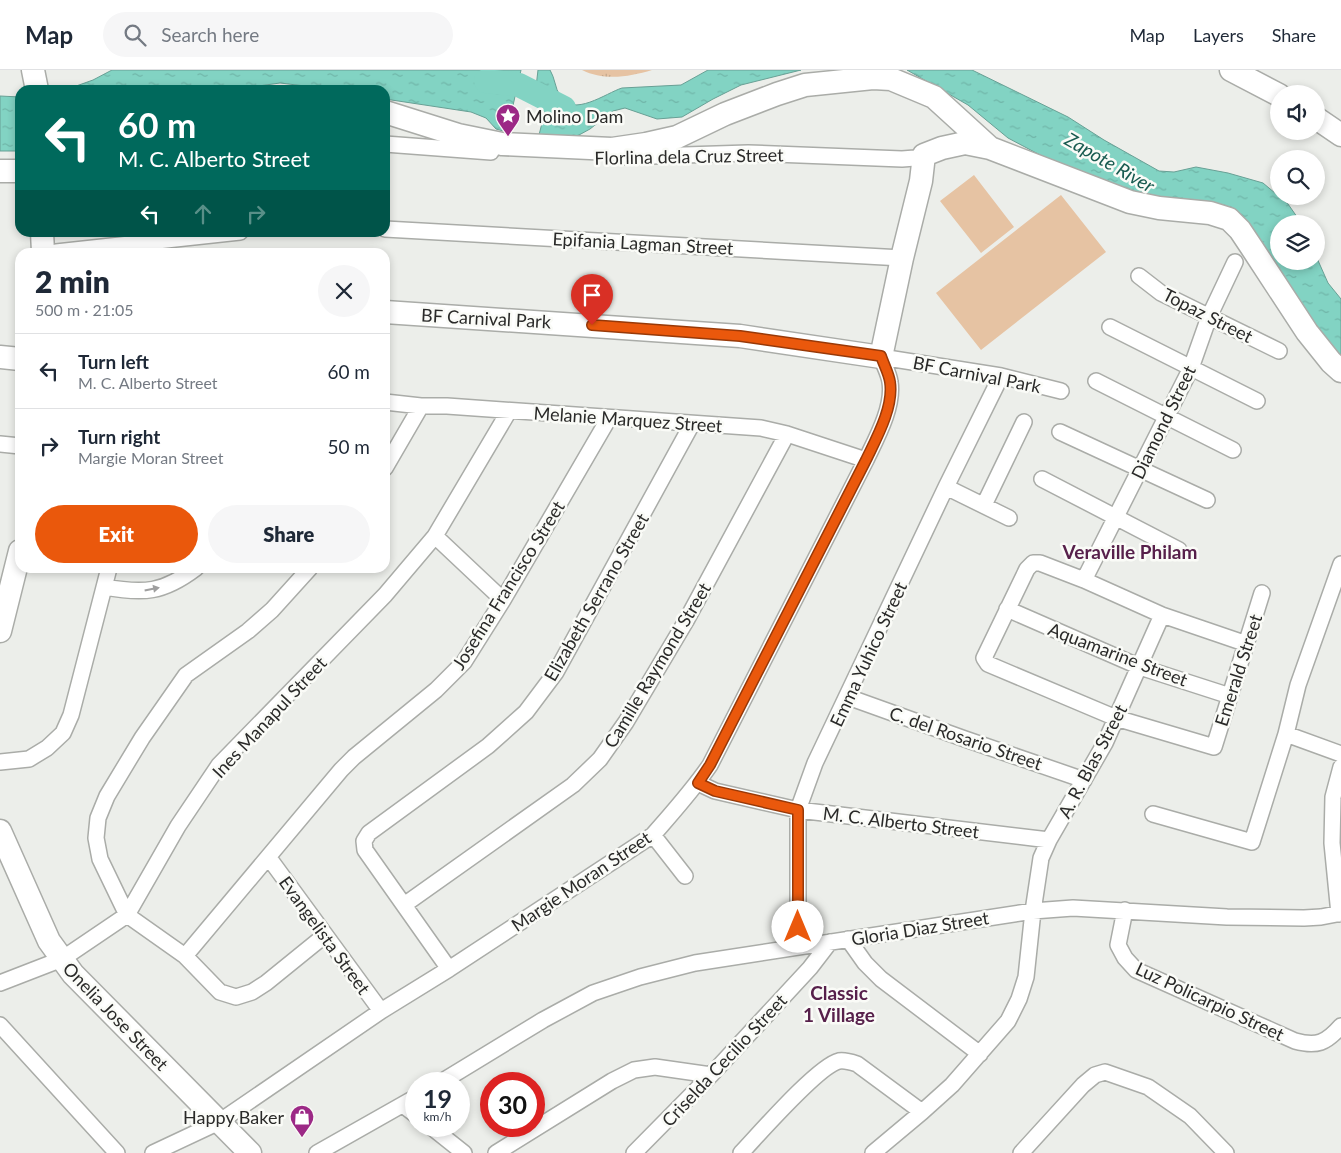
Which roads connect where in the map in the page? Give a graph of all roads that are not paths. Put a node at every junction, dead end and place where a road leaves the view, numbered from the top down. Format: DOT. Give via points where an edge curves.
graph roads {
  1 [pos="33,70"];
  2 [pos="1231,70"];
  3 [pos="36,85"];
  4 [pos="1270,90"];
  5 [pos="391,114"];
  6 [pos="1325,124"];
  7 [pos="1341,135"];
  8 [pos="390,144"];
  9 [pos="990,148"];
  10 [pos="924,154"];
  11 [pos="0,171"];
  12 [pos="15,171"];
  13 [pos="390,228"];
  14 [pos="194,237"];
  15 [pos="93,248"];
  16 [pos="902,258"];
  17 [pos="1235,262"];
  18 [pos="1139,276"];
  19 [pos="390,312"];
  20 [pos="1209,317"];
  21 [pos="1110,327"];
  22 [pos="1279,351"];
  23 [pos="881,356"];
  24 [pos="0,357"];
  25 [pos="15,358"];
  26 [pos="1191,368"];
  27 [pos="1341,371"];
  28 [pos="1001,376"];
  29 [pos="1096,381"];
  30 [pos="1062,391"];
  31 [pos="1257,401"];
  32 [pos="390,403"];
  33 [pos="421,406"];
  34 [pos="509,411"];
  35 [pos="1166,416"];
  36 [pos="609,418"];
  37 [pos="1024,422"];
  38 [pos="692,424"];
  39 [pos="1060,432"];
  40 [pos="787,434"];
  41 [pos="0,444"];
  42 [pos="15,446"];
  43 [pos="1233,450"];
  44 [pos="390,459"];
  45 [pos="866,460"];
  46 [pos="1140,469"];
  47 [pos="1042,479"];
  48 [pos="946,487"];
  49 [pos="1207,500"];
  50 [pos="984,505"];
  51 [pos="1115,517"];
  52 [pos="1009,518"];
  53 [pos="435,536"];
  54 [pos="1179,550"];
  55 [pos="1341,564"];
  56 [pos="15,572"];
  57 [pos="108,573"];
  58 [pos="188,573"];
  59 [pos="305,573"];
  60 [pos="1084,580"];
  61 [pos="104,587"];
  62 [pos="1262,593"];
  63 [pos="503,600"];
  64 [pos="1007,609"];
  65 [pos="1162,615"];
  66 [pos="0,631"];
  67 [pos="1247,644"];
  68 [pos="1140,667"];
  69 [pos="848,696"];
  70 [pos="1230,696"];
  71 [pos="1116,718"];
  72 [pos="1286,734"];
  73 [pos="1341,754"];
  74 [pos="0,762"];
  75 [pos="1341,766"];
  76 [pos="1084,780"];
  77 [pos="698,783"];
  78 [pos="798,810"];
  79 [pos="1153,814"];
  80 [pos="0,831"];
  81 [pos="653,835"];
  82 [pos="1049,840"];
  83 [pos="269,858"];
  84 [pos="685,876"];
  85 [pos="404,905"];
  86 [pos="1125,910"];
  87 [pos="1033,911"];
  88 [pos="1340,913"];
  89 [pos="127,914"];
  90 [pos="324,936"];
  91 [pos="848,939"];
  92 [pos="830,942"];
  93 [pos="798,946"];
  94 [pos="186,956"];
  95 [pos="62,959"];
  96 [pos="449,969"];
  97 [pos="0,983"];
  98 [pos="381,1011"];
  99 [pos="0,1025"];
  100 [pos="1341,1026"];
  101 [pos="980,1054"];
  102 [pos="458,1072"];
  103 [pos="711,1075"];
  104 [pos="403,1105"];
  105 [pos="922,1112"];
  106 [pos="219,1122"];
  107 [pos="444,1137"];
  108 [pos="117,1153"];
  109 [pos="153,1153"];
  110 [pos="250,1153"];
  111 [pos="317,1153"];
  112 [pos="464,1153"];
  113 [pos="496,1153"];
  114 [pos="634,1153"];
  115 [pos="741,1153"];
  116 [pos="873,1153"];
  117 [pos="1021,1153"];
  118 [pos="1226,1153"];
  1 -- 3 [label="main road"];
  2 -- 4 [label="main road"];
  5 -- 9 [label="main road" via="458,136 502,144 612,150 677,137 726,114 805,85 891,79 934,97"];
  6 -- 7 [label="main road"];
  8 -- 10 [label="street, Florlina dela Cruz Street" via="587,158 748,153 902,159"];
  9 -- 10 [label="main road, Florlina dela Cruz Street" via="965,144"];
  9 -- 27 [label="main road" via="1130,202 1210,213 1229,219 1240,230 1307,332"];
  10 -- 16 [label="main road" via="921,181"];
  11 -- 12 [label="main road"];
  13 -- 16 [label="street, Epifania Lagman Street"];
  14 -- 15 [label="street"];
  16 -- 23 [label="main road"];
  17 -- 20 [label="street, Diamond Street"];
  18 -- 20 [label="street, Topaz Street" via="1161,293"];
  19 -- 23 [label="main road, BF Carnival Park" via="740,336"];
  20 -- 22 [label="street, Topaz Street"];
  20 -- 26 [label="street, Diamond Street"];
  21 -- 26 [label="street"];
  23 -- 28 [label="street, BF Carnival Park"];
  23 -- 45 [label="street, Margie Moran Street" via="890,382 890,393 886,416"];
  24 -- 25 [label="main road"];
  26 -- 31 [label="street"];
  26 -- 35 [label="street, Diamond Street"];
  28 -- 30 [label="street, BF Carnival Park"];
  28 -- 48 [label="street, Emma Yuhico Street"];
  29 -- 35 [label="street"];
  32 -- 33 [label="street, Melanie Marquez Street"];
  33 -- 34 [label="street, Melanie Marquez Street"];
  33 -- 44 [label="street"];
  34 -- 36 [label="street, Melanie Marquez Street"];
  34 -- 53 [label="street, Ines Manapul Street"];
  35 -- 43 [label="street"];
  35 -- 46 [label="street, Diamond Street"];
  36 -- 38 [label="street, Melanie Marquez Street"];
  36 -- 63 [label="street, Josefina Francisco Street"];
  37 -- 50 [label="street"];
  38 -- 40 [label="street, Melanie Marquez Street" via="761,428"];
  38 -- 85 [label="street, Elizabeth Serrano Street" via="556,672 526,712 488,746 369,833 364,842 365,850"];
  39 -- 46 [label="street"];
  40 -- 45 [label="street, Melanie Marquez Street"];
  40 -- 85 [label="street, Camille Raymond Street" via="681,630 600,759 573,786"];
  41 -- 42 [label="street"];
  45 -- 77 [label="street, Margie Moran Street"];
  46 -- 49 [label="street"];
  46 -- 51 [label="street, Diamond Street"];
  47 -- 51 [label="street"];
  48 -- 50 [label="street"];
  48 -- 69 [label="street, Emma Yuhico Street"];
  50 -- 52 [label="street"];
  51 -- 54 [label="street"];
  51 -- 60 [label="street, Diamond Street"];
  53 -- 63 [label="street"];
  53 -- 89 [label="street, Ines Manapul Street" via="386,595 219,765 178,826"];
  55 -- 72 [label="street" via="1298,685"];
  56 -- 66 [label="main road"];
  57 -- 61 [label="street"];
  61 -- 58 [label="street, one-way" via="139,592 164,587"];
  59 -- 89 [label="street" via="272,610 186,675 107,796 98,818 96,838 100,859"];
  60 -- 64 [label="street" via="1040,563 1033,564 1027,569"];
  60 -- 65 [label="street"];
  61 -- 74 [label="street" via="71,715 62,732 47,748 29,759"];
  62 -- 67 [label="street, Emerald Street"];
  63 -- 83 [label="street, Josefina Francisco Street" via="464,662 341,770"];
  64 -- 68 [label="street, Aquamarine Street"];
  64 -- 71 [label="street" via="984,658 988,664"];
  65 -- 67 [label="street"];
  65 -- 68 [label="street, A. R. Blas Street"];
  67 -- 70 [label="street, Emerald Street"];
  68 -- 70 [label="street, Aquamarine Street"];
  68 -- 71 [label="street, A. R. Blas Street"];
  69 -- 76 [label="street, C. del Rosario Street"];
  69 -- 78 [label="street, Emma Yuhico Street" via="815,763"];
  70 -- 71 [label="street, Emerald Street" via="1214,746"];
  71 -- 76 [label="street, A. R. Blas Street"];
  72 -- 73 [label="street"];
  72 -- 79 [label="street" via="1252,842"];
  75 -- 88 [label="street" via="1333,797 1332,843"];
  76 -- 82 [label="street, A. R. Blas Street"];
  77 -- 78 [label="street, M. C. Alberto Street" via="715,791"];
  77 -- 81 [label="street, Margie Moran Street"];
  78 -- 82 [label="street, M. C. Alberto Street"];
  78 -- 93 [label="street, Emma Yuhico Street"];
  80 -- 95 [label="main road, Onelia Jose Street" via="49,941"];
  81 -- 84 [label="street"];
  81 -- 96 [label="street, Margie Moran Street"];
  82 -- 87 [label="street, A. R. Blas Street" via="1041,858"];
  83 -- 90 [label="street, Evangelista Street"];
  83 -- 94 [label="street, Josefina Francisco Street"];
  85 -- 96 [label="street, Elizabeth Serrano Street"];
  86 -- 87 [label="street, Gloria Diaz Street" via="1073,908"];
  86 -- 88 [label="street, Gloria Diaz Street" via="1227,917 1304,918"];
  86 -- 100 [label="street, Luz Policarpio Street" via="1118,945 1136,970 1306,1044 1320,1044"];
  87 -- 91 [label="street, Gloria Diaz Street"];
  87 -- 101 [label="street, A. R. Blas Street" via="1028,964 1019,999 1008,1020"];
  89 -- 94 [label="street"];
  89 -- 95 [label="street, Ines Manapul Street"];
  90 -- 94 [label="street" via="266,983 236,997 220,992 209,983"];
  90 -- 98 [label="street, Evangelista Street"];
  91 -- 92 [label="street, Gloria Diaz Street"];
  91 -- 101 [label="street" via="881,979"];
  92 -- 93 [label="street, Gloria Diaz Street"];
  92 -- 103 [label="street, Criselda Cecilio Street"];
  93 -- 102 [label="street, Gloria Diaz Street" via="695,963 640,976 593,993"];
  95 -- 97 [label="street, Ines Manapul Street"];
  95 -- 106 [label="main road, Onelia Jose Street"];
  96 -- 98 [label="street, Margie Moran Street"];
  98 -- 106 [label="street, Margie Moran Street"];
  99 -- 108 [label="street"];
  101 -- 105 [label="street, A. R. Blas Street"];
  103 -- 113 [label="street" via="654,1067 634,1070"];
  103 -- 114 [label="street, Criselda Cecilio Street"];
  104 -- 111 [label="street"];
  105 -- 115 [label="street" via="857,1064 838,1061 818,1073"];
  105 -- 116 [label="street, A. R. Blas Street"];
  106 -- 109 [label="street, Margie Moran Street"];
  106 -- 110 [label="main road, Onelia Jose Street"];
  107 -- 112 [label="street"];
  117 -- 118 [label="street" via="1083,1085 1095,1075 1105,1072 1148,1087 1190,1116"];
}
